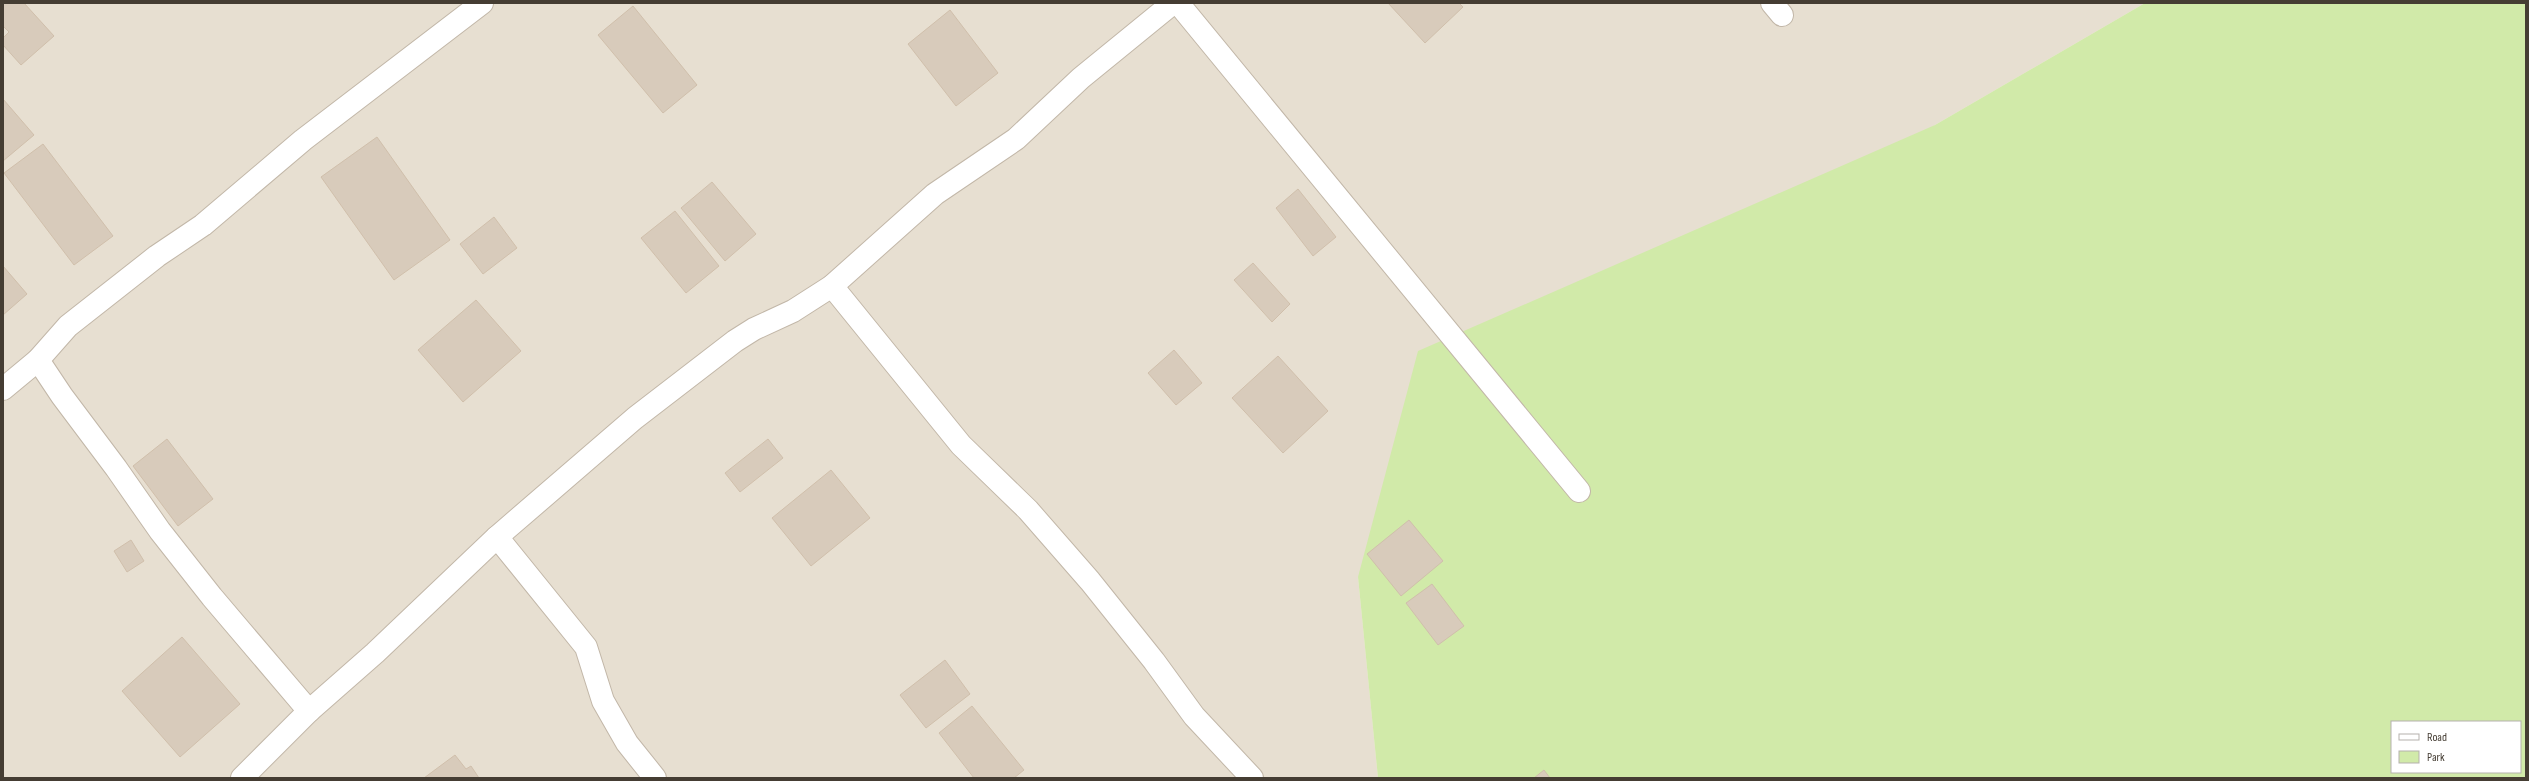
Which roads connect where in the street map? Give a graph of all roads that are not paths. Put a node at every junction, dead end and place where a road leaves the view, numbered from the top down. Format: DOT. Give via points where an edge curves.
graph roads {
  1 [pos="482,3"];
  2 [pos="1172,3"];
  3 [pos="1178,3"];
  4 [pos="832,286"];
  5 [pos="38,360"];
  6 [pos="3,389"];
  7 [pos="1580,491"];
  8 [pos="497,537"];
  9 [pos="309,711"];
  10 [pos="242,778"];
  11 [pos="655,778"];
  12 [pos="1252,778"];
  1 -- 5 [label="street" via="303,140 203,225 157,256 68,326"];
  2 -- 4 [label="street" via="1081,78 1016,139 935,194"];
  3 -- 7 [label="street"];
  4 -- 8 [label="street" via="793,311 735,341 635,418"];
  4 -- 12 [label="street" via="961,445 1028,510 1075,563 1154,661 1194,716"];
  5 -- 6 [label="street"];
  5 -- 9 [label="street" via="160,531 212,597"];
  8 -- 9 [label="street" via="375,653"];
  8 -- 11 [label="street" via="586,647 603,701 627,743"];
  9 -- 10 [label="street"];
}
